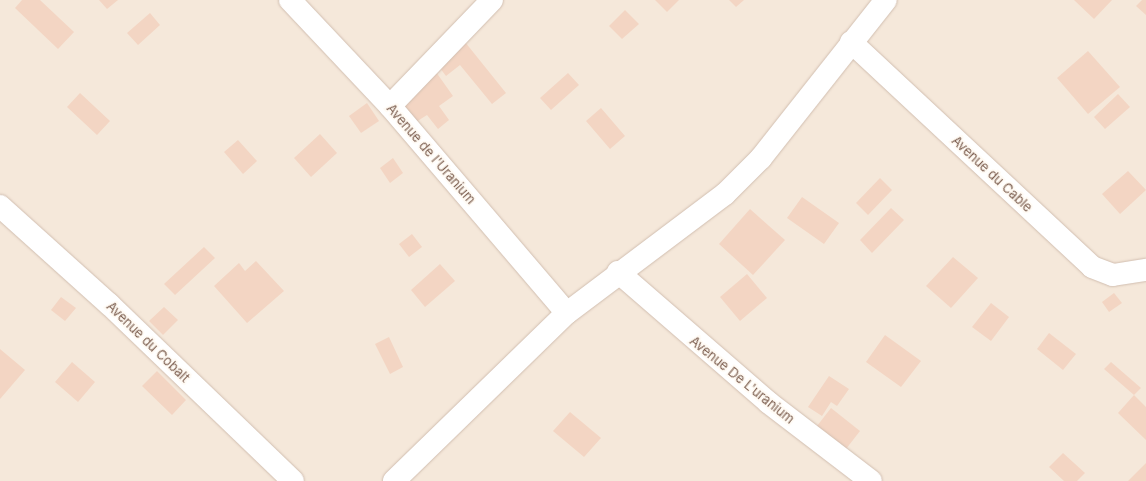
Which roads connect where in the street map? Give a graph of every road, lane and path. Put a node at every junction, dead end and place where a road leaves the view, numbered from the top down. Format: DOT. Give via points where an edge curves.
graph roads {
  1 [pos="290,0"];
  2 [pos="492,0"];
  3 [pos="886,0"];
  4 [pos="852,42"];
  5 [pos="390,106"];
  6 [pos="0,206"];
  7 [pos="1146,270"];
  8 [pos="618,272"];
  9 [pos="567,313"];
  10 [pos="293,481"];
  11 [pos="394,481"];
  12 [pos="871,481"];
  1 -- 5 [label="street, Avenue de l'Uranium"];
  2 -- 5 [label="street"];
  3 -- 4 [label="street"];
  4 -- 7 [label="street, Avenue du Cable" via="1092,267 1113,275"];
  4 -- 8 [label="street" via="761,158 725,194"];
  5 -- 9 [label="street, Avenue de l'Uranium"];
  6 -- 10 [label="street, Avenue du Cobalt" via="104,299"];
  8 -- 9 [label="street"];
  8 -- 12 [label="street, Avenue De L'uranium" via="769,403"];
  9 -- 11 [label="street"];
}
